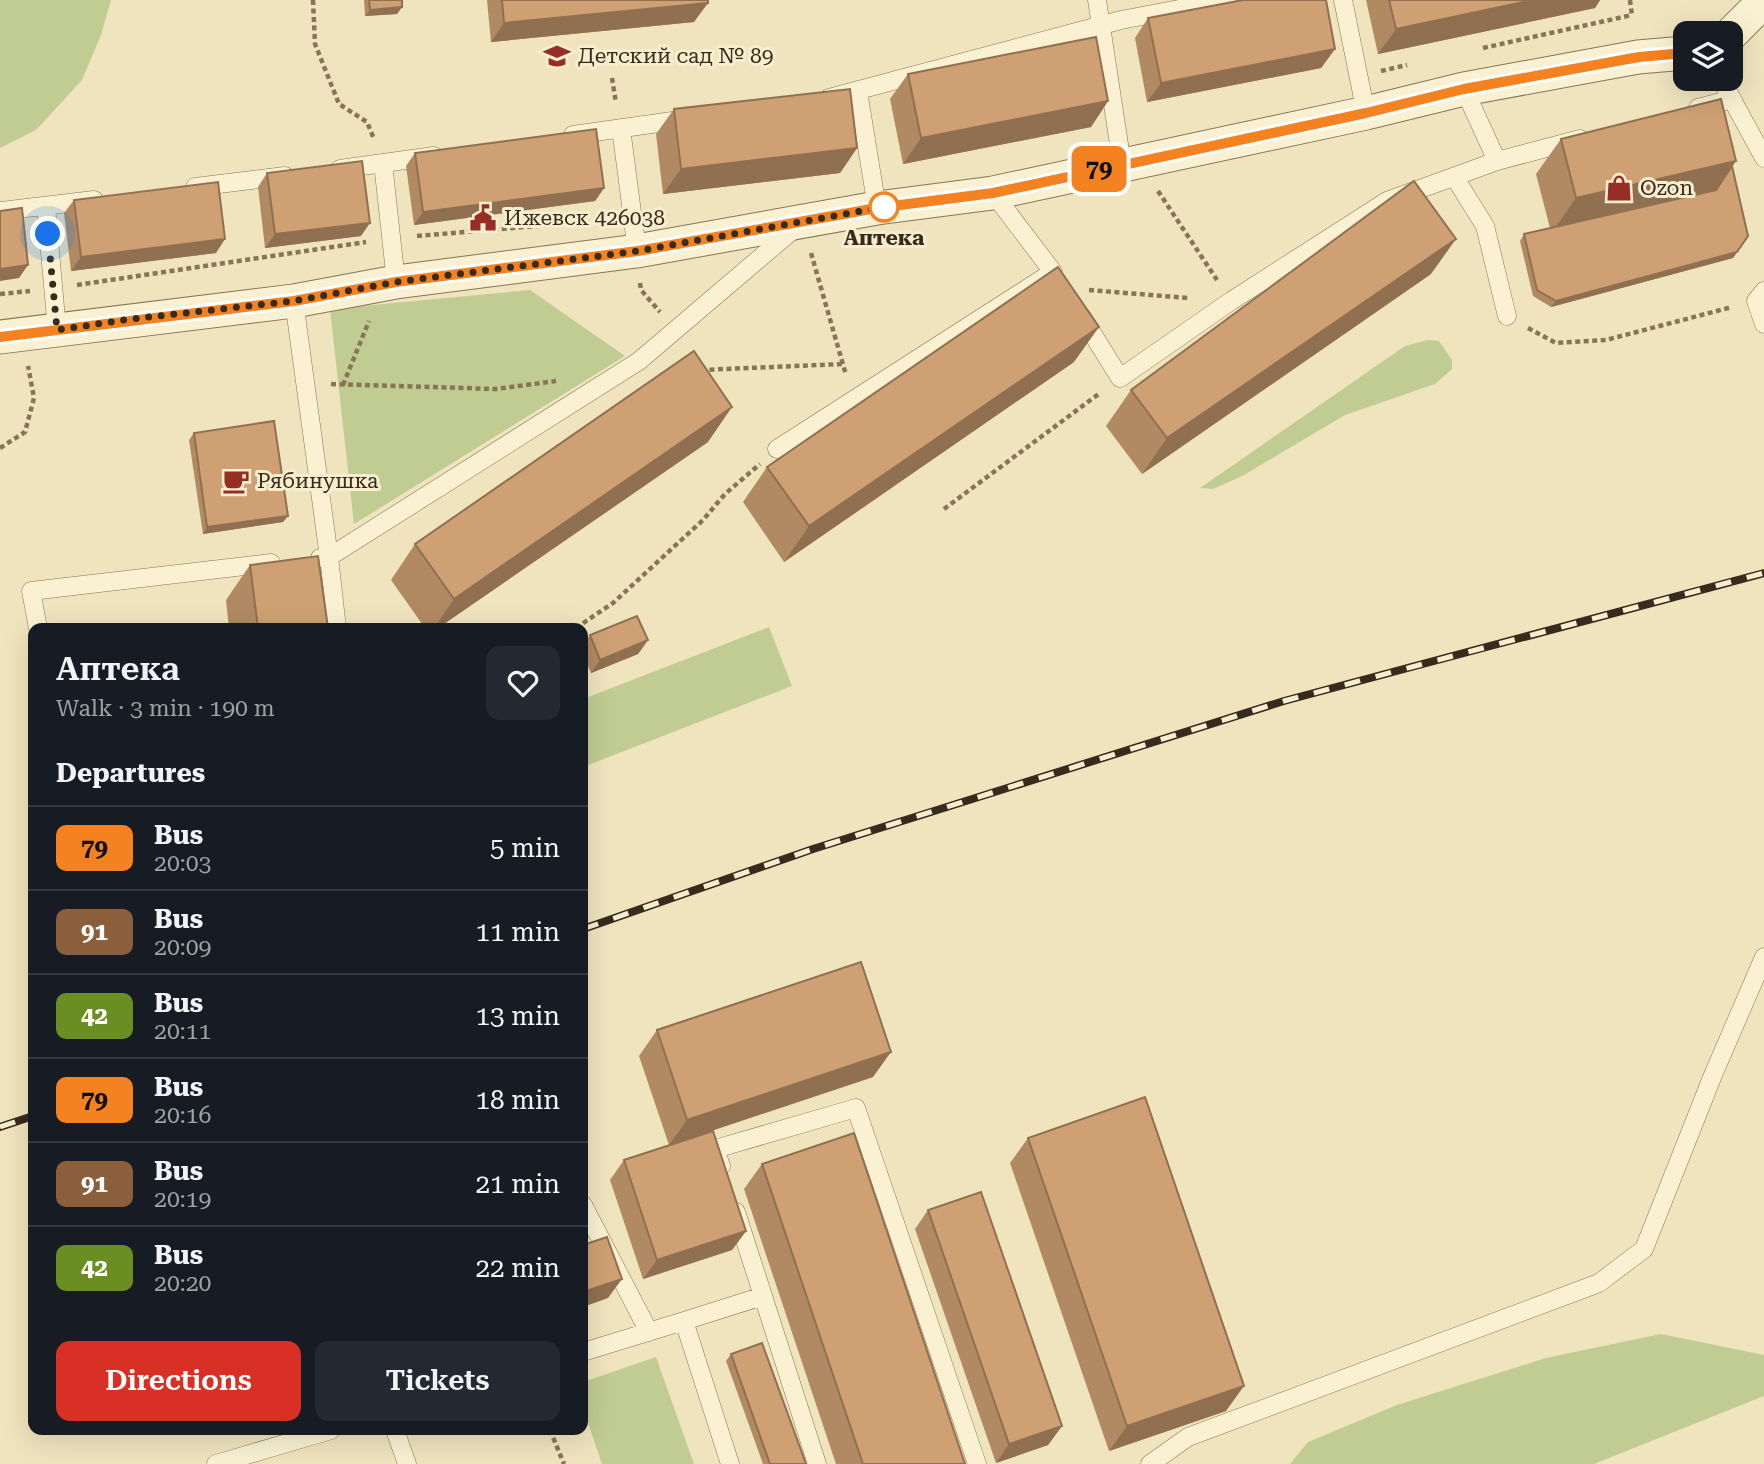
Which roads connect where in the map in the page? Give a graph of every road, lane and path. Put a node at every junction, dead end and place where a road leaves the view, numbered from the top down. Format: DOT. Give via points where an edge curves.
graph roads {
  1 [pos="313,0"];
  2 [pos="1097,0"];
  3 [pos="1227,0"];
  4 [pos="1343,0"];
  5 [pos="1764,1"];
  6 [pos="1743,22"];
  7 [pos="1102,25"];
  8 [pos="1673,54"];
  9 [pos="1464,89"];
  10 [pos="858,91"];
  11 [pos="1728,91"];
  12 [pos="1732,99"];
  13 [pos="811,100"];
  14 [pos="1366,113"];
  15 [pos="1680,113"];
  16 [pos="702,116"];
  17 [pos="367,122"];
  18 [pos="621,128"];
  19 [pos="1601,133"];
  20 [pos="555,138"];
  21 [pos="449,153"];
  22 [pos="1764,158"];
  23 [pos="1497,161"];
  24 [pos="1130,162"];
  25 [pos="383,163"];
  26 [pos="329,170"];
  27 [pos="302,173"];
  28 [pos="1455,178"];
  29 [pos="181,189"];
  30 [pos="993,193"];
  31 [pos="114,198"];
  32 [pos="46,207"];
  33 [pos="877,208"];
  34 [pos="0,211"];
  35 [pos="802,222"];
  36 [pos="638,251"];
  37 [pos="1053,272"];
  38 [pos="396,282"];
  39 [pos="1067,294"];
  40 [pos="1760,296"];
  41 [pos="294,301"];
  42 [pos="1231,301"];
  43 [pos="1507,316"];
  44 [pos="1764,324"];
  45 [pos="57,330"];
  46 [pos="10,336"];
  47 [pos="1556,343"];
  48 [pos="843,364"];
  49 [pos="694,371"];
  50 [pos="1120,378"];
  51 [pos="564,380"];
  52 [pos="306,384"];
  53 [pos="343,385"];
  54 [pos="853,400"];
  55 [pos="0,448"];
  56 [pos="777,449"];
  57 [pos="944,509"];
  58 [pos="329,557"];
  59 [pos="37,623"];
  60 [pos="336,623"];
  61 [pos="583,623"];
  62 [pos="1764,957"];
  63 [pos="588,1215"];
  64 [pos="763,1296"];
  65 [pos="684,1321"];
  66 [pos="649,1332"];
  67 [pos="588,1350"];
  68 [pos="314,1435"];
  69 [pos="397,1435"];
  70 [pos="552,1435"];
  71 [pos="216,1464"];
  72 [pos="407,1464"];
  73 [pos="564,1464"];
  74 [pos="730,1464"];
  75 [pos="817,1464"];
  76 [pos="977,1464"];
  77 [pos="1150,1464"];
  1 -- 17 [label="path" via="315,44 339,104"];
  2 -- 7 [label="lane"];
  3 -- 7 [label="lane"];
  4 -- 14 [label="lane"];
  5 -- 6 [label="street"];
  7 -- 10 [label="lane"];
  7 -- 24 [label="lane"];
  8 -- 9 [label="street"];
  9 -- 14 [label="street"];
  9 -- 23 [label="lane"];
  10 -- 13 [label="lane"];
  10 -- 33 [label="lane"];
  11 -- 12 [label="lane"];
  12 -- 15 [label="lane"];
  12 -- 22 [label="lane"];
  14 -- 24 [label="street"];
  16 -- 18 [label="lane"];
  18 -- 20 [label="lane"];
  18 -- 36 [label="lane"];
  19 -- 23 [label="lane"];
  21 -- 25 [label="lane"];
  23 -- 28 [label="lane"];
  24 -- 30 [label="street"];
  24 -- 42 [label="path"];
  25 -- 26 [label="lane"];
  25 -- 38 [label="lane"];
  27 -- 29 [label="lane"];
  28 -- 42 [label="lane" via="1387,201"];
  28 -- 43 [label="lane" via="1485,226"];
  30 -- 33 [label="street"];
  30 -- 37 [label="lane"];
  31 -- 32 [label="lane"];
  32 -- 34 [label="lane"];
  32 -- 45 [label="lane"];
  33 -- 35 [label="street"];
  35 -- 36 [label="street"];
  35 -- 48 [label="path"];
  35 -- 58 [label="lane" via="639,361"];
  36 -- 38 [label="street"];
  37 -- 39 [label="lane"];
  37 -- 54 [label="lane"];
  38 -- 41 [label="street"];
  38 -- 53 [label="path" via="365,327"];
  39 -- 42 [label="path"];
  39 -- 50 [label="lane"];
  40 -- 44 [label="lane"];
  40 -- 47 [label="path" via="1606,340"];
  41 -- 45 [label="street"];
  41 -- 52 [label="lane"];
  42 -- 50 [label="lane"];
  45 -- 46 [label="street"];
  46 -- 55 [label="path" via="34,398 25,432"];
  48 -- 49 [label="path"];
  48 -- 54 [label="path"];
  50 -- 57 [label="path"];
  51 -- 53 [label="path" via="496,389"];
  52 -- 53 [label="path"];
  52 -- 58 [label="lane"];
  54 -- 56 [label="lane"];
  56 -- 61 [label="path" via="613,603"];
  58 -- 59 [label="lane" via="31,591"];
  58 -- 60 [label="lane"];
  62 -- 77 [label="lane" via="1644,1249 1599,1283 1188,1437"];
  63 -- 66 [label="lane"];
  64 -- 65 [label="lane"];
  64 -- 75 [label="lane"];
  64 -- 76 [label="lane" via="715,1149 856,1108"];
  65 -- 66 [label="lane"];
  65 -- 74 [label="lane"];
  66 -- 67 [label="lane"];
  68 -- 71 [label="lane"];
  69 -- 72 [label="lane"];
  70 -- 73 [label="path"];
}
